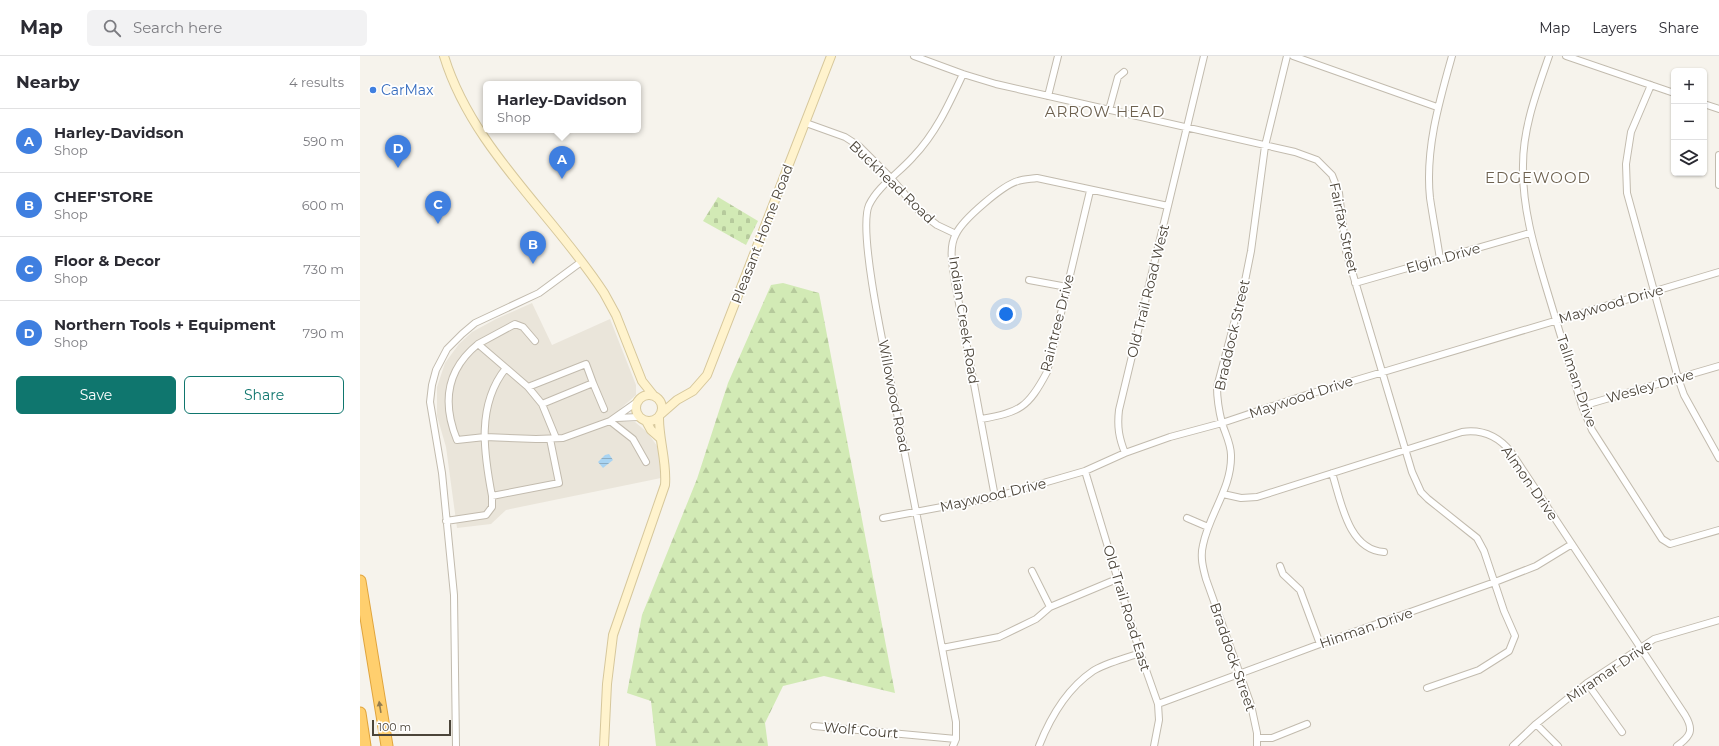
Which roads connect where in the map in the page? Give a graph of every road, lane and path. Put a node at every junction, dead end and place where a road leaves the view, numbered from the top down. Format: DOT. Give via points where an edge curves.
graph roads {
  1 [pos="444,56"];
  2 [pos="831,56"];
  3 [pos="914,56"];
  4 [pos="1058,56"];
  5 [pos="1204,56"];
  6 [pos="1287,56"];
  7 [pos="1293,56"];
  8 [pos="1452,56"];
  9 [pos="1548,56"];
  10 [pos="1566,56"];
  11 [pos="1124,72"];
  12 [pos="963,74"];
  13 [pos="1651,85"];
  14 [pos="1671,92"];
  15 [pos="1048,96"];
  16 [pos="1707,105"];
  17 [pos="1437,107"];
  18 [pos="1719,109"];
  19 [pos="1109,110"];
  20 [pos="806,123"];
  21 [pos="1188,128"];
  22 [pos="1265,146"];
  23 [pos="1719,156"];
  24 [pos="891,178"];
  25 [pos="1719,185"];
  26 [pos="1090,191"];
  27 [pos="1168,206"];
  28 [pos="1530,233"];
  29 [pos="956,234"];
  30 [pos="1440,259"];
  31 [pos="581,262"];
  32 [pos="1719,272"];
  33 [pos="1029,280"];
  34 [pos="1355,283"];
  35 [pos="1067,287"];
  36 [pos="1655,292"];
  37 [pos="1556,320"];
  38 [pos="535,341"];
  39 [pos="478,344"];
  40 [pos="1719,366"];
  41 [pos="506,368"];
  42 [pos="1382,372"];
  43 [pos="1678,378"];
  44 [pos="642,381"];
  45 [pos="593,383"];
  46 [pos="528,387"];
  47 [pos="656,397"];
  48 [pos="639,400"];
  49 [pos="677,400"];
  50 [pos="542,404"];
  51 [pos="1582,406"];
  52 [pos="604,409"];
  53 [pos="660,416"];
  54 [pos="639,417"];
  55 [pos="612,419"];
  56 [pos="981,419"];
  57 [pos="646,421"];
  58 [pos="1222,422"];
  59 [pos="484,437"];
  60 [pos="553,438"];
  61 [pos="660,438"];
  62 [pos="1405,450"];
  63 [pos="1125,454"];
  64 [pos="1719,458"];
  65 [pos="646,462"];
  66 [pos="1085,471"];
  67 [pos="1332,473"];
  68 [pos="1223,494"];
  69 [pos="492,496"];
  70 [pos="995,497"];
  71 [pos="916,513"];
  72 [pos="883,518"];
  73 [pos="1188,518"];
  74 [pos="446,521"];
  75 [pos="1208,527"];
  76 [pos="1719,530"];
  77 [pos="1572,544"];
  78 [pos="1384,552"];
  79 [pos="1280,566"];
  80 [pos="1032,572"];
  81 [pos="1117,579"];
  82 [pos="360,581"];
  83 [pos="1495,582"];
  84 [pos="1050,607"];
  85 [pos="1719,620"];
  86 [pos="1320,644"];
  87 [pos="942,648"];
  88 [pos="1641,648"];
  89 [pos="1140,653"];
  90 [pos="1239,674"];
  91 [pos="1587,683"];
  92 [pos="1427,688"];
  93 [pos="1158,704"];
  94 [pos="360,713"];
  95 [pos="1307,724"];
  96 [pos="1536,724"];
  97 [pos="814,726"];
  98 [pos="1622,732"];
  99 [pos="1258,738"];
  100 [pos="956,739"];
  101 [pos="365,746"];
  102 [pos="386,746"];
  103 [pos="456,746"];
  104 [pos="604,746"];
  105 [pos="953,746"];
  106 [pos="1039,746"];
  107 [pos="1154,746"];
  108 [pos="1257,746"];
  109 [pos="1513,746"];
  110 [pos="1558,746"];
  111 [pos="1677,746"];
  1 -- 31 [label="main road" via="455,88 474,123"];
  2 -- 20 [label="main road, Pleasant Home Road"];
  3 -- 12 [label="street, Fairfax Street"];
  4 -- 15 [label="street"];
  5 -- 21 [label="street, Old Trail Road West"];
  6 -- 22 [label="street, Braddock Street"];
  7 -- 17 [label="street"];
  8 -- 17 [label="street"];
  9 -- 28 [label="street, Tallman Drive" via="1531,110 1522,164 1524,200"];
  10 -- 13 [label="street"];
  11 -- 19 [label="street" via="1118,77"];
  12 -- 15 [label="street, Fairfax Street"];
  12 -- 24 [label="street, Willowood Road" via="933,133 913,158"];
  13 -- 14 [label="street"];
  13 -- 36 [label="street" via="1631,132 1626,164 1627,193"];
  15 -- 19 [label="street, Fairfax Street"];
  16 -- 18 [label="street"];
  17 -- 30 [label="street" via="1431,154 1430,197"];
  19 -- 21 [label="street, Fairfax Street"];
  20 -- 24 [label="street, Buckhead Road" via="845,137 859,146"];
  20 -- 49 [label="main road, Pleasant Home Road" via="707,375 693,391"];
  21 -- 22 [label="street, Fairfax Street"];
  21 -- 27 [label="street, Old Trail Road West"];
  22 -- 34 [label="street, Fairfax Street" via="1295,152 1317,160 1332,175 1339,193 1346,251"];
  22 -- 58 [label="street, Braddock Street" via="1251,251 1217,387"];
  23 -- 25 [label="street"];
  24 -- 29 [label="street, Buckhead Road" via="920,212 937,225"];
  24 -- 71 [label="street, Willowood Road" via="869,205 865,220 867,250"];
  26 -- 27 [label="street"];
  26 -- 29 [label="street" via="1037,178 1018,181 1002,189"];
  26 -- 35 [label="street, Raintree Drive"];
  27 -- 63 [label="street, Old Trail Road West" via="1119,410 1117,426"];
  28 -- 30 [label="street, Elgin Drive"];
  28 -- 37 [label="street, Tallman Drive"];
  29 -- 56 [label="street, Indian Creek Road" via="952,252 954,282"];
  30 -- 34 [label="street, Elgin Drive"];
  31 -- 44 [label="main road" via="611,304"];
  31 -- 74 [label="street" via="539,293 475,323 447,349 432,385 430,402 442,473"];
  32 -- 36 [label="street, Maywood Drive"];
  33 -- 35 [label="street"];
  34 -- 42 [label="street, Fairfax Street"];
  35 -- 56 [label="street, Raintree Drive" via="1047,372 1035,395 1020,408"];
  36 -- 37 [label="street, Maywood Drive"];
  36 -- 43 [label="street"];
  37 -- 42 [label="street, Maywood Drive"];
  37 -- 51 [label="street, Tallman Drive"];
  38 -- 39 [label="street" via="523,327 515,324"];
  39 -- 41 [label="street"];
  39 -- 59 [label="street" via="467,353 454,372 449,389 448,407 457,440"];
  40 -- 43 [label="street, Wesley Drive"];
  41 -- 46 [label="street"];
  41 -- 59 [label="street" via="494,386"];
  42 -- 58 [label="street, Maywood Drive"];
  42 -- 62 [label="street, Fairfax Street"];
  43 -- 51 [label="street, Wesley Drive"];
  43 -- 64 [label="street" via="1684,395"];
  44 -- 47 [label="main road"];
  44 -- 48 [label="main road"];
  45 -- 46 [label="street" via="586,364"];
  45 -- 50 [label="street"];
  45 -- 52 [label="street"];
  46 -- 50 [label="street"];
  47 -- 48 [label="main road" via="645,396"];
  47 -- 49 [label="main road"];
  47 -- 53 [label="main road" via="662,405"];
  48 -- 54 [label="main road" via="636,408"];
  48 -- 55 [label="street"];
  49 -- 53 [label="main road, Pleasant Home Road"];
  50 -- 60 [label="street"];
  51 -- 76 [label="street, Tallman Drive" via="1592,430 1662,539 1670,544"];
  53 -- 57 [label="main road" via="655,420"];
  53 -- 61 [label="main road"];
  54 -- 55 [label="street"];
  54 -- 57 [label="main road"];
  55 -- 60 [label="street" via="577,434"];
  55 -- 65 [label="street" via="633,439"];
  56 -- 70 [label="street, Indian Creek Road"];
  57 -- 61 [label="main road"];
  58 -- 63 [label="street, Maywood Drive" via="1170,437"];
  58 -- 68 [label="street, Braddock Street" via="1231,454"];
  59 -- 60 [label="street"];
  59 -- 69 [label="street" via="486,467"];
  60 -- 69 [label="street" via="559,483"];
  61 -- 104 [label="main road" via="666,486 613,635 606,684"];
  62 -- 67 [label="street, Almon Drive"];
  62 -- 77 [label="street, Almon Drive" via="1462,432 1482,432 1496,438 1511,452"];
  62 -- 83 [label="street, Fairfax Street" via="1421,492 1477,538"];
  63 -- 66 [label="street, Maywood Drive"];
  66 -- 70 [label="street, Maywood Drive"];
  66 -- 81 [label="street, Old Trail Road East"];
  67 -- 68 [label="street, Almon Drive" via="1256,497 1241,498"];
  67 -- 78 [label="street" via="1354,533 1368,548"];
  68 -- 75 [label="street, Braddock Street"];
  69 -- 74 [label="street" via="492,507 486,515"];
  70 -- 71 [label="street, Maywood Drive"];
  71 -- 72 [label="street, Maywood Drive"];
  71 -- 87 [label="street, Willowood Road"];
  73 -- 75 [label="street"];
  74 -- 103 [label="street" via="454,595"];
  75 -- 90 [label="street, Braddock Street" via="1202,547 1202,563"];
  77 -- 83 [label="street, Hinman Drive" via="1536,566"];
  77 -- 88 [label="street, Almon Drive"];
  79 -- 86 [label="street" via="1283,574 1300,590"];
  80 -- 84 [label="street"];
  81 -- 84 [label="street"];
  81 -- 89 [label="street, Old Trail Road East"];
  102 -- 82 [label="highway, one-way"];
  83 -- 86 [label="street, Hinman Drive"];
  83 -- 92 [label="street, Fairfax Street" via="1515,636 1509,651 1479,670"];
  84 -- 87 [label="street" via="1036,619 999,637"];
  85 -- 88 [label="street, Miramar Drive" via="1654,640"];
  86 -- 90 [label="street, Hinman Drive"];
  87 -- 100 [label="street, Willowood Road" via="956,722"];
  88 -- 91 [label="street, Miramar Drive"];
  88 -- 111 [label="street, Almon Drive" via="1690,724 1690,734"];
  89 -- 93 [label="street, Old Trail Road East"];
  89 -- 106 [label="street" via="1094,670 1059,707"];
  90 -- 93 [label="street, Hinman Drive"];
  90 -- 99 [label="street, Braddock Street" via="1251,705"];
  91 -- 96 [label="street, Miramar Drive"];
  91 -- 98 [label="street"];
  93 -- 107 [label="street, Old Trail Road East" via="1159,720"];
  94 -- 101 [label="highway"];
  95 -- 99 [label="street" via="1272,738"];
  96 -- 109 [label="street, Miramar Drive"];
  96 -- 110 [label="street"];
  97 -- 100 [label="street, Wolf Court"];
  99 -- 108 [label="street, Braddock Street"];
  100 -- 105 [label="street, Willowood Road"];
}
